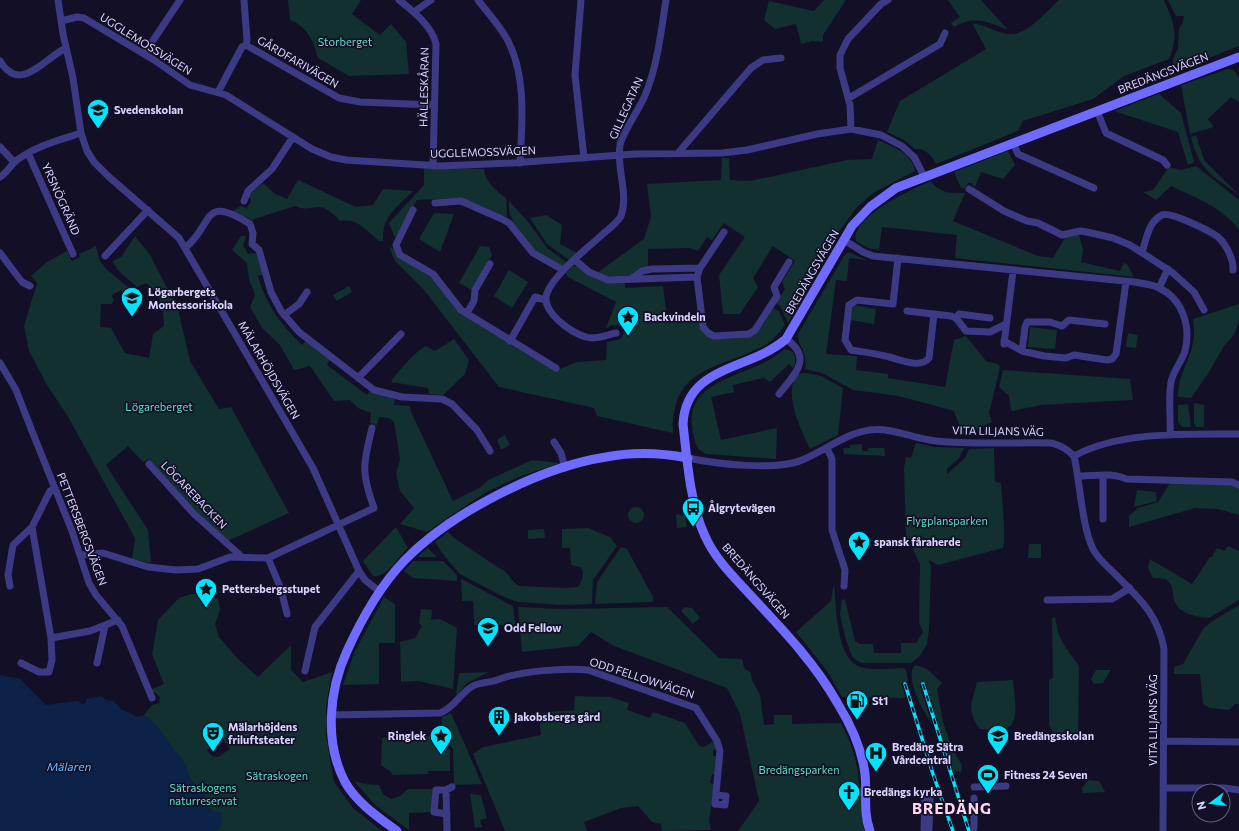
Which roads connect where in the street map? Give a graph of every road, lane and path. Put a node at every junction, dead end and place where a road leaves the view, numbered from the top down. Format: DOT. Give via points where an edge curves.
graph roads {
  1 [pos="58,0"];
  2 [pos="180,0"];
  3 [pos="244,0"];
  4 [pos="399,0"];
  5 [pos="431,0"];
  6 [pos="478,0"];
  7 [pos="581,0"];
  8 [pos="666,0"];
  9 [pos="888,0"];
  10 [pos="414,12"];
  11 [pos="61,21"];
  12 [pos="945,34"];
  13 [pos="246,45"];
  14 [pos="66,48"];
  15 [pos="144,54"];
  16 [pos="781,58"];
  17 [pos="1239,58"];
  18 [pos="0,61"];
  19 [pos="218,92"];
  20 [pos="849,98"];
  21 [pos="434,105"];
  22 [pos="1097,111"];
  23 [pos="851,129"];
  24 [pos="81,133"];
  25 [pos="293,137"];
  26 [pos="1013,143"];
  27 [pos="0,147"];
  28 [pos="28,153"];
  29 [pos="678,154"];
  30 [pos="620,155"];
  31 [pos="584,158"];
  32 [pos="14,162"];
  33 [pos="520,163"];
  34 [pos="1167,165"];
  35 [pos="433,166"];
  36 [pos="924,176"];
  37 [pos="0,177"];
  38 [pos="1094,188"];
  39 [pos="969,189"];
  40 [pos="244,201"];
  41 [pos="435,203"];
  42 [pos="148,210"];
  43 [pos="413,210"];
  44 [pos="724,232"];
  45 [pos="844,240"];
  46 [pos="185,248"];
  47 [pos="1142,252"];
  48 [pos="0,253"];
  49 [pos="73,254"];
  50 [pos="105,256"];
  51 [pos="898,258"];
  52 [pos="575,260"];
  53 [pos="789,262"];
  54 [pos="490,264"];
  55 [pos="700,268"];
  56 [pos="1168,269"];
  57 [pos="563,270"];
  58 [pos="1233,270"];
  59 [pos="1013,271"];
  60 [pos="697,277"];
  61 [pos="631,280"];
  62 [pos="1126,282"];
  63 [pos="30,286"];
  64 [pos="1159,288"];
  65 [pos="307,292"];
  66 [pos="546,300"];
  67 [pos="1204,310"];
  68 [pos="907,311"];
  69 [pos="467,314"];
  70 [pos="934,314"];
  71 [pos="284,315"];
  72 [pos="956,318"];
  73 [pos="990,318"];
  74 [pos="1006,324"];
  75 [pos="1105,324"];
  76 [pos="616,333"];
  77 [pos="401,334"];
  78 [pos="786,339"];
  79 [pos="510,341"];
  80 [pos="1022,351"];
  81 [pos="0,363"];
  82 [pos="556,368"];
  83 [pos="358,378"];
  84 [pos="779,394"];
  85 [pos="372,428"];
  86 [pos="1170,434"];
  87 [pos="1239,434"];
  88 [pos="554,442"];
  89 [pos="827,448"];
  90 [pos="490,451"];
  91 [pos="1074,456"];
  92 [pos="688,458"];
  93 [pos="149,464"];
  94 [pos="565,468"];
  95 [pos="1078,476"];
  96 [pos="1103,476"];
  97 [pos="1239,485"];
  98 [pos="55,488"];
  99 [pos="1103,519"];
  100 [pos="339,525"];
  101 [pos="32,527"];
  102 [pos="80,555"];
  103 [pos="241,556"];
  104 [pos="268,558"];
  105 [pos="360,571"];
  106 [pos="10,586"];
  107 [pos="844,586"];
  108 [pos="1130,588"];
  109 [pos="379,591"];
  110 [pos="1047,600"];
  111 [pos="287,614"];
  112 [pos="118,620"];
  113 [pos="106,626"];
  114 [pos="51,638"];
  115 [pos="21,663"];
  116 [pos="98,663"];
  117 [pos="305,671"];
  118 [pos="152,698"];
  119 [pos="332,715"];
  120 [pos="1164,741"];
  121 [pos="1239,742"];
  122 [pos="1006,786"];
  123 [pos="974,787"];
  124 [pos="1163,788"];
  125 [pos="1239,790"];
  126 [pos="716,795"];
  127 [pos="974,798"];
  128 [pos="927,799"];
  129 [pos="447,814"];
  130 [pos="974,828"];
  131 [pos="927,829"];
  132 [pos="398,831"];
  133 [pos="447,831"];
  134 [pos="870,831"];
  135 [pos="1163,831"];
  1 -- 11 [label="street, MÄLARHÖJDSVÄGEN"];
  2 -- 15 [label="street"];
  3 -- 13 [label="street"];
  4 -- 10 [label="street, HÄLLESKÅRAN"];
  5 -- 10 [label="street"];
  6 -- 33 [label="street" via="505,35 515,61 522,105"];
  7 -- 31 [label="street" via="575,75"];
  8 -- 30 [label="street, GILLEGATAN" via="651,77 640,108 623,138"];
  9 -- 20 [label="street" via="881,4 848,39 841,50 840,68"];
  10 -- 21 [label="street, HÄLLESKÅRAN" via="431,31 436,44"];
  11 -- 14 [label="street, MÄLARHÖJDSVÄGEN"];
  11 -- 15 [label="street, UGGLEMOSSVÄGEN" via="84,18"];
  12 -- 20 [label="street" via="940,44"];
  13 -- 19 [label="street" via="242,47"];
  13 -- 21 [label="street, GÅRDFARIVÄGEN" via="339,98 360,102"];
  14 -- 18 [label="street" via="21,77 8,71"];
  14 -- 24 [label="street, MÄLARHÖJDSVÄGEN" via="75,87"];
  15 -- 19 [label="street, UGGLEMOSSVÄGEN" via="190,85"];
  16 -- 29 [label="street" via="764,59 751,68"];
  17 -- 22 [label="street, BREDÄNGSVÄGEN"];
  19 -- 25 [label="street, UGGLEMOSSVÄGEN" via="242,104"];
  20 -- 23 [label="street"];
  21 -- 35 [label="street, HÄLLESKÅRAN"];
  22 -- 26 [label="street, BREDÄNGSVÄGEN"];
  22 -- 34 [label="street" via="1106,133 1163,160"];
  23 -- 29 [label="street, UGGLEMOSSVÄGEN" via="741,151"];
  23 -- 36 [label="street, UGGLEMOSSVÄGEN" via="880,135 902,146 914,157"];
  24 -- 28 [label="street"];
  24 -- 42 [label="street, MÄLARHÖJDSVÄGEN" via="87,151 98,166"];
  25 -- 35 [label="street, UGGLEMOSSVÄGEN" via="318,152 340,159"];
  25 -- 40 [label="street" via="272,169 248,191"];
  26 -- 36 [label="street, BREDÄNGSVÄGEN"];
  26 -- 38 [label="street" via="1018,154"];
  27 -- 32 [label="street"];
  28 -- 32 [label="street"];
  28 -- 49 [label="street, YRSNÖGRÄND"];
  29 -- 30 [label="street, UGGLEMOSSVÄGEN"];
  30 -- 31 [label="street, UGGLEMOSSVÄGEN"];
  30 -- 52 [label="street" via="623,198 621,216"];
  31 -- 33 [label="street, UGGLEMOSSVÄGEN"];
  32 -- 37 [label="street" via="9,171"];
  33 -- 35 [label="street, UGGLEMOSSVÄGEN"];
  36 -- 45 [label="street, BREDÄNGSVÄGEN" via="896,188 878,201 862,214"];
  39 -- 47 [label="street" via="1004,211 1062,235 1080,231 1100,234"];
  41 -- 57 [label="street" via="461,201 502,219 509,223 533,253"];
  42 -- 46 [label="street, MÄLARHÖJDSVÄGEN" via="170,229"];
  42 -- 50 [label="street"];
  43 -- 69 [label="street" via="396,245 400,255 433,274"];
  44 -- 55 [label="street"];
  45 -- 51 [label="street" via="873,256"];
  45 -- 78 [label="street, BREDÄNGSVÄGEN"];
  46 -- 71 [label="street" via="217,210 250,224 253,232 252,244 259,250 271,292"];
  46 -- 100 [label="street, MÄLARHÖJDSVÄGEN" via="313,468"];
  47 -- 56 [label="street"];
  47 -- 58 [label="street" via="1151,224 1163,214 1169,214 1218,238 1234,262"];
  48 -- 63 [label="street" via="22,282"];
  51 -- 59 [label="street"];
  51 -- 70 [label="street" via="892,304 857,300 849,305 845,340 851,350 887,356 899,361 926,362 929,358"];
  52 -- 57 [label="street"];
  52 -- 61 [label="street" via="598,278"];
  53 -- 60 [label="street" via="774,287 777,296 755,330 749,334 714,336 708,333 703,327"];
  54 -- 69 [label="street" via="475,290 474,301"];
  55 -- 60 [label="street"];
  55 -- 61 [label="street" via="652,269 642,271"];
  56 -- 64 [label="street"];
  56 -- 67 [label="street" via="1194,292"];
  57 -- 66 [label="street" via="547,293"];
  59 -- 62 [label="street"];
  59 -- 74 [label="street"];
  60 -- 61 [label="street"];
  62 -- 64 [label="street"];
  62 -- 80 [label="street" via="1116,354 1112,358 1107,360 1074,355 1066,358"];
  64 -- 86 [label="street" via="1170,295 1178,305 1187,328 1184,352 1171,382"];
  65 -- 71 [label="street" via="299,304"];
  66 -- 76 [label="street" via="554,317 586,338 599,338"];
  66 -- 79 [label="street" via="535,297"];
  68 -- 70 [label="street"];
  69 -- 79 [label="street"];
  70 -- 72 [label="street"];
  71 -- 83 [label="street" via="299,332"];
  72 -- 73 [label="street" via="959,314"];
  72 -- 74 [label="street" via="966,331 990,332"];
  74 -- 80 [label="street" via="1004,343"];
  75 -- 80 [label="street" via="1068,320 1062,326 1050,322 1027,322"];
  77 -- 83 [label="street"];
  78 -- 84 [label="street" via="798,350 800,365"];
  78 -- 92 [label="street, BREDÄNGSVÄGEN" via="771,350 711,376 695,389 684,413"];
  79 -- 82 [label="street"];
  81 -- 98 [label="street, PETTERSBERGSVÄGEN" via="16,390"];
  83 -- 90 [label="street" via="374,390 384,393 402,397 442,399 452,404 477,430"];
  85 -- 100 [label="street" via="363,468 374,508"];
  86 -- 87 [label="street"];
  86 -- 91 [label="street" via="1108,443"];
  88 -- 94 [label="street" via="561,453"];
  89 -- 91 [label="street, VITA LILJANS VÄG" via="856,433 878,430 936,441 1051,443 1060,445"];
  89 -- 92 [label="street, VITA LILJANS VÄG" via="801,461 782,465 759,466"];
  89 -- 107 [label="street" via="832,459 832,530 845,570"];
  91 -- 95 [label="street, VITA LILJANS VÄG"];
  92 -- 94 [label="street" via="646,454 619,455 597,458"];
  92 -- 134 [label="street, BREDÄNGSVÄGEN" via="697,514 710,547 723,565 792,639 839,704 863,762 866,820"];
  93 -- 103 [label="street, LÖGAREBACKEN" via="194,514"];
  94 -- 109 [label="street" via="500,494 446,526 405,560"];
  95 -- 96 [label="street"];
  95 -- 108 [label="street, VITA LILJANS VÄG" via="1093,549 1103,563"];
  96 -- 97 [label="street" via="1232,482"];
  96 -- 99 [label="street"];
  98 -- 101 [label="street" via="50,491"];
  98 -- 102 [label="street, PETTERSBERGSVÄGEN"];
  100 -- 104 [label="street"];
  100 -- 105 [label="street, MÄLARHÖJDSVÄGEN"];
  101 -- 106 [label="street" via="13,546 8,575"];
  101 -- 114 [label="street"];
  102 -- 103 [label="street" via="103,553 148,566 184,570 198,569 226,558"];
  102 -- 112 [label="street, PETTERSBERGSVÄGEN" via="93,590"];
  103 -- 104 [label="street"];
  104 -- 111 [label="street" via="281,589"];
  105 -- 109 [label="street, MÄLARHÖJDSVÄGEN" via="365,580"];
  105 -- 117 [label="street" via="315,627"];
  108 -- 110 [label="street" via="1112,599"];
  108 -- 120 [label="street, VITA LILJANS VÄG" via="1153,614 1162,637"];
  109 -- 119 [label="street" via="343,659 334,691"];
  112 -- 113 [label="street"];
  112 -- 118 [label="street, PETTERSBERGSVÄGEN" via="125,631"];
  113 -- 114 [label="street"];
  113 -- 116 [label="street"];
  114 -- 115 [label="street" via="52,660 49,672 39,672"];
  119 -- 126 [label="street, ODD FELLOWVÄGEN" via="440,713 451,707 477,683 549,671 588,670 696,708 717,740 720,752"];
  119 -- 132 [label="street" via="336,755 345,782 373,813"];
  120 -- 121 [label="street"];
  120 -- 124 [label="street, VITA LILJANS VÄG"];
  122 -- 123 [label="street"];
  124 -- 125 [label="street"];
  124 -- 135 [label="street, VITA LILJANS VÄG"];
  127 -- 130 [label="street"];
  128 -- 131 [label="street"];
  129 -- 129 [label="street" via="449,789 436,790 434,812"];
  129 -- 133 [label="street"];
}
